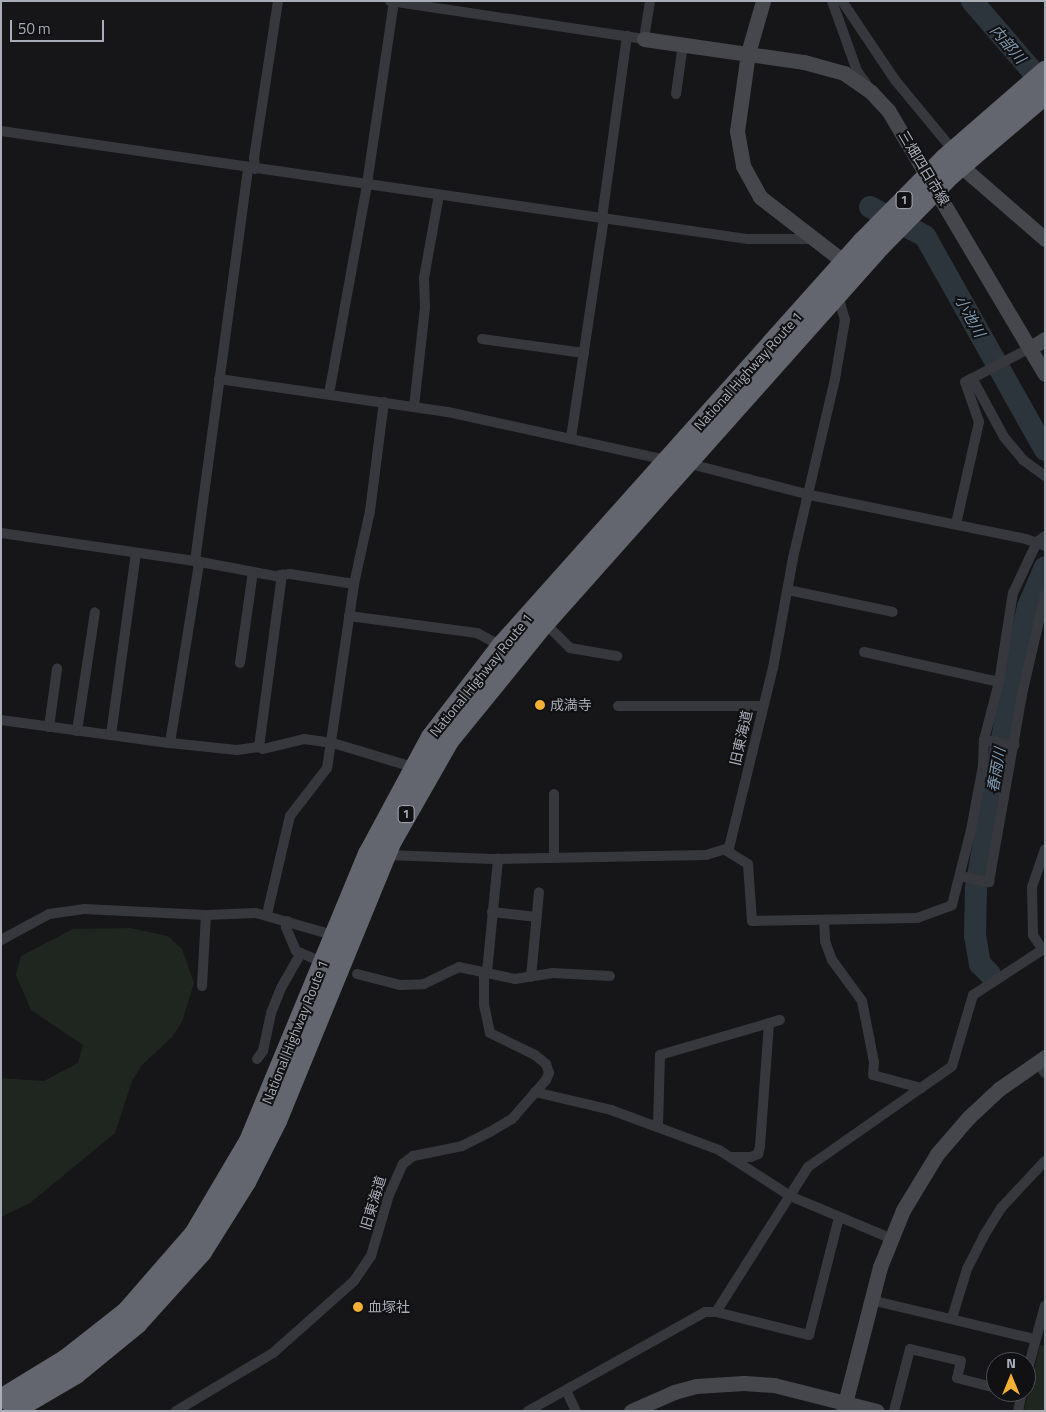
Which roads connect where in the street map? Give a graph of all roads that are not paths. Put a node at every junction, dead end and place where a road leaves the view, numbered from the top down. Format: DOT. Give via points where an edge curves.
graph roads {
  1 [pos="278,1"];
  2 [pos="390,1"];
  3 [pos="650,1"];
  4 [pos="763,1"];
  5 [pos="832,1"];
  6 [pos="842,1"];
  7 [pos="394,2"];
  8 [pos="398,2"];
  9 [pos="449,5"];
  10 [pos="627,36"];
  11 [pos="644,38"];
  12 [pos="683,44"];
  13 [pos="748,53"];
  14 [pos="1045,71"];
  15 [pos="871,92"];
  16 [pos="676,94"];
  17 [pos="1045,95"];
  18 [pos="1,131"];
  19 [pos="959,156"];
  20 [pos="252,169"];
  21 [pos="366,184"];
  22 [pos="438,195"];
  23 [pos="603,218"];
  24 [pos="816,239"];
  25 [pos="1045,239"];
  26 [pos="868,247"];
  27 [pos="844,262"];
  28 [pos="838,295"];
  29 [pos="482,340"];
  30 [pos="1038,343"];
  31 [pos="584,353"];
  32 [pos="1045,374"];
  33 [pos="974,378"];
  34 [pos="219,379"];
  35 [pos="329,394"];
  36 [pos="384,402"];
  37 [pos="414,407"];
  38 [pos="570,438"];
  39 [pos="665,460"];
  40 [pos="686,463"];
  41 [pos="1045,476"];
  42 [pos="810,495"];
  43 [pos="956,524"];
  44 [pos="1,533"];
  45 [pos="1043,543"];
  46 [pos="136,553"];
  47 [pos="197,562"];
  48 [pos="253,572"];
  49 [pos="282,575"];
  50 [pos="354,584"];
  51 [pos="788,590"];
  52 [pos="1045,595"];
  53 [pos="95,612"];
  54 [pos="893,612"];
  55 [pos="349,616"];
  56 [pos="545,623"];
  57 [pos="501,646"];
  58 [pos="864,652"];
  59 [pos="617,656"];
  60 [pos="240,663"];
  61 [pos="57,669"];
  62 [pos="998,682"];
  63 [pos="618,706"];
  64 [pos="763,706"];
  65 [pos="1,720"];
  66 [pos="49,726"];
  67 [pos="77,731"];
  68 [pos="111,735"];
  69 [pos="987,740"];
  70 [pos="170,743"];
  71 [pos="333,743"];
  72 [pos="1012,745"];
  73 [pos="259,747"];
  74 [pos="421,770"];
  75 [pos="554,794"];
  76 [pos="1045,849"];
  77 [pos="727,851"];
  78 [pos="387,854"];
  79 [pos="554,857"];
  80 [pos="498,859"];
  81 [pos="962,877"];
  82 [pos="539,892"];
  83 [pos="492,912"];
  84 [pos="267,914"];
  85 [pos="206,915"];
  86 [pos="537,917"];
  87 [pos="824,920"];
  88 [pos="288,921"];
  89 [pos="342,938"];
  90 [pos="1,940"];
  91 [pos="1044,949"];
  92 [pos="301,953"];
  93 [pos="313,958"];
  94 [pos="486,972"];
  95 [pos="357,974"];
  96 [pos="610,976"];
  97 [pos="531,977"];
  98 [pos="202,986"];
  99 [pos="257,1059"];
  100 [pos="1042,1064"];
  101 [pos="922,1088"];
  102 [pos="535,1092"];
  103 [pos="658,1126"];
  104 [pos="733,1157"];
  105 [pos="1045,1161"];
  106 [pos="790,1196"];
  107 [pos="839,1217"];
  108 [pos="890,1238"];
  109 [pos="871,1300"];
  110 [pos="1045,1305"];
  111 [pos="716,1312"];
  112 [pos="952,1318"];
  113 [pos="1034,1339"];
  114 [pos="1031,1352"];
  115 [pos="986,1385"];
  116 [pos="566,1390"];
  117 [pos="1,1399"];
  118 [pos="844,1407"];
  119 [pos="13,1411"];
  120 [pos="176,1411"];
  121 [pos="528,1411"];
  122 [pos="576,1411"];
  123 [pos="631,1411"];
  124 [pos="877,1411"];
  125 [pos="894,1411"];
  1 -- 20 [label="street"];
  2 -- 7 [label="street"];
  3 -- 11 [label="street"];
  4 -- 13 [label="main road"];
  5 -- 15 [label="street" via="858,71"];
  6 -- 19 [label="street" via="895,80"];
  7 -- 8 [label="street"];
  7 -- 21 [label="street"];
  8 -- 9 [label="street"];
  9 -- 10 [label="street"];
  10 -- 11 [label="street"];
  10 -- 23 [label="street"];
  11 -- 12 [label="main road, 三畑四日市線"];
  12 -- 13 [label="main road, 三畑四日市線"];
  12 -- 16 [label="street"];
  13 -- 15 [label="main road, 三畑四日市線" via="804,62 844,73"];
  13 -- 24 [label="main road" via="737,130 743,166 760,197"];
  14 -- 19 [label="highway, National Highway Route 1 / 1"];
  15 -- 30 [label="main road, 三畑四日市線" via="888,110"];
  17 -- 19 [label="highway, National Highway Route 1 / 1"];
  18 -- 20 [label="street"];
  19 -- 25 [label="main road"];
  19 -- 26 [label="highway, National Highway Route 1 / 1, bridge"];
  20 -- 21 [label="street"];
  20 -- 34 [label="street"];
  21 -- 22 [label="street"];
  21 -- 35 [label="street"];
  22 -- 23 [label="street"];
  22 -- 37 [label="street" via="424,278 425,306"];
  23 -- 24 [label="street" via="748,240"];
  23 -- 31 [label="street"];
  24 -- 27 [label="main road"];
  26 -- 27 [label="highway, National Highway Route 1 / 1"];
  26 -- 28 [label="highway, National Highway Route 1 / 1"];
  27 -- 39 [label="highway, National Highway Route 1 / 1"];
  28 -- 40 [label="highway, National Highway Route 1 / 1"];
  28 -- 42 [label="street, 旧東海道" via="845,320"];
  29 -- 31 [label="street"];
  30 -- 32 [label="main road, 三畑四日市線"];
  30 -- 33 [label="street"];
  31 -- 38 [label="street"];
  33 -- 41 [label="street" via="1004,437 1023,460"];
  33 -- 43 [label="street" via="965,382 979,422"];
  34 -- 35 [label="street"];
  34 -- 47 [label="street"];
  35 -- 36 [label="street"];
  36 -- 37 [label="street"];
  36 -- 50 [label="street" via="370,510"];
  37 -- 38 [label="street"];
  38 -- 39 [label="street"];
  39 -- 40 [label="street"];
  39 -- 57 [label="highway, National Highway Route 1 / 1"];
  40 -- 42 [label="street"];
  40 -- 56 [label="highway, National Highway Route 1 / 1"];
  42 -- 43 [label="street"];
  42 -- 51 [label="street, 旧東海道" via="806,501"];
  43 -- 45 [label="street"];
  44 -- 46 [label="street"];
  45 -- 62 [label="street" via="1013,593"];
  46 -- 47 [label="street"];
  46 -- 68 [label="street"];
  47 -- 48 [label="street"];
  47 -- 70 [label="street"];
  48 -- 49 [label="street"];
  48 -- 60 [label="street"];
  49 -- 50 [label="street"];
  49 -- 73 [label="street"];
  50 -- 55 [label="street"];
  51 -- 54 [label="street"];
  51 -- 64 [label="street, 旧東海道"];
  52 -- 72 [label="street"];
  53 -- 67 [label="street"];
  55 -- 57 [label="street" via="477,633"];
  55 -- 71 [label="street"];
  56 -- 59 [label="street" via="570,648"];
  56 -- 74 [label="highway, National Highway Route 1 / 1"];
  57 -- 74 [label="highway, National Highway Route 1 / 1" via="454,705"];
  58 -- 62 [label="street"];
  61 -- 66 [label="street"];
  62 -- 69 [label="street"];
  63 -- 64 [label="street"];
  64 -- 77 [label="street, 旧東海道" via="732,842"];
  65 -- 66 [label="street"];
  66 -- 67 [label="street"];
  67 -- 68 [label="street"];
  68 -- 70 [label="street"];
  69 -- 72 [label="street"];
  69 -- 81 [label="street"];
  70 -- 73 [label="street" via="236,750"];
  71 -- 73 [label="street" via="304,738 263,749"];
  71 -- 74 [label="street"];
  71 -- 84 [label="street" via="323,775 307,790 290,816"];
  72 -- 81 [label="street" via="991,854 989,882"];
  74 -- 78 [label="highway, National Highway Route 1 / 1"];
  74 -- 89 [label="highway, National Highway Route 1 / 1" via="368,854"];
  75 -- 79 [label="street"];
  76 -- 91 [label="street" via="1032,888 1033,935"];
  77 -- 79 [label="street"];
  77 -- 87 [label="street" via="748,864 752,921"];
  78 -- 80 [label="street"];
  78 -- 89 [label="highway, National Highway Route 1 / 1"];
  79 -- 80 [label="street"];
  80 -- 83 [label="street, 旧東海道"];
  81 -- 87 [label="street" via="954,901 945,909 917,918"];
  82 -- 86 [label="street"];
  83 -- 86 [label="street"];
  83 -- 94 [label="street, 旧東海道"];
  84 -- 85 [label="street"];
  84 -- 88 [label="street"];
  85 -- 90 [label="street" via="123,910 61,911 38,918"];
  85 -- 98 [label="street"];
  86 -- 97 [label="street"];
  87 -- 101 [label="street" via="825,941 832,960 862,1001 873,1075"];
  88 -- 89 [label="street"];
  88 -- 92 [label="street" via="286,927 296,951"];
  89 -- 117 [label="highway, National Highway Route 1 / 1" via="248,1141 194,1234 126,1312 66,1359"];
  89 -- 119 [label="highway, National Highway Route 1 / 1" via="277,1121 219,1228 137,1324 76,1374"];
  91 -- 101 [label="street" via="973,995 952,1066"];
  92 -- 93 [label="street"];
  92 -- 99 [label="street" via="281,988 271,1013 263,1051"];
  94 -- 95 [label="street" via="459,967 419,985 393,984"];
  94 -- 97 [label="street" via="515,979"];
  94 -- 102 [label="street, 旧東海道" via="484,1005 490,1034 529,1050 546,1064 549,1073"];
  96 -- 97 [label="street" via="552,973"];
  100 -- 108 [label="main road" via="999,1088 952,1135 918,1183"];
  101 -- 106 [label="street" via="808,1167"];
  102 -- 103 [label="street" via="611,1110"];
  102 -- 120 [label="street, 旧東海道" via="512,1119 490,1132 462,1146 413,1156 403,1164 389,1195 371,1256 354,1281 272,1353"];
  103 -- 104 [label="street"];
  103 -- 104 [label="street" via="660,1055 774,1021 758,1154"];
  104 -- 106 [label="street"];
  105 -- 112 [label="street" via="1006,1202 986,1230 967,1269"];
  106 -- 107 [label="street"];
  106 -- 111 [label="street"];
  107 -- 108 [label="street"];
  107 -- 111 [label="street" via="808,1335"];
  108 -- 109 [label="main road"];
  109 -- 112 [label="street"];
  109 -- 118 [label="main road"];
  110 -- 113 [label="street"];
  111 -- 116 [label="street" via="705,1312"];
  112 -- 113 [label="street"];
  113 -- 114 [label="street"];
  115 -- 125 [label="street" via="957,1378 961,1361 910,1349"];
  116 -- 121 [label="street"];
  116 -- 122 [label="street"];
  118 -- 123 [label="main road" via="774,1385 736,1383 674,1392"];
  118 -- 124 [label="main road"];
}
